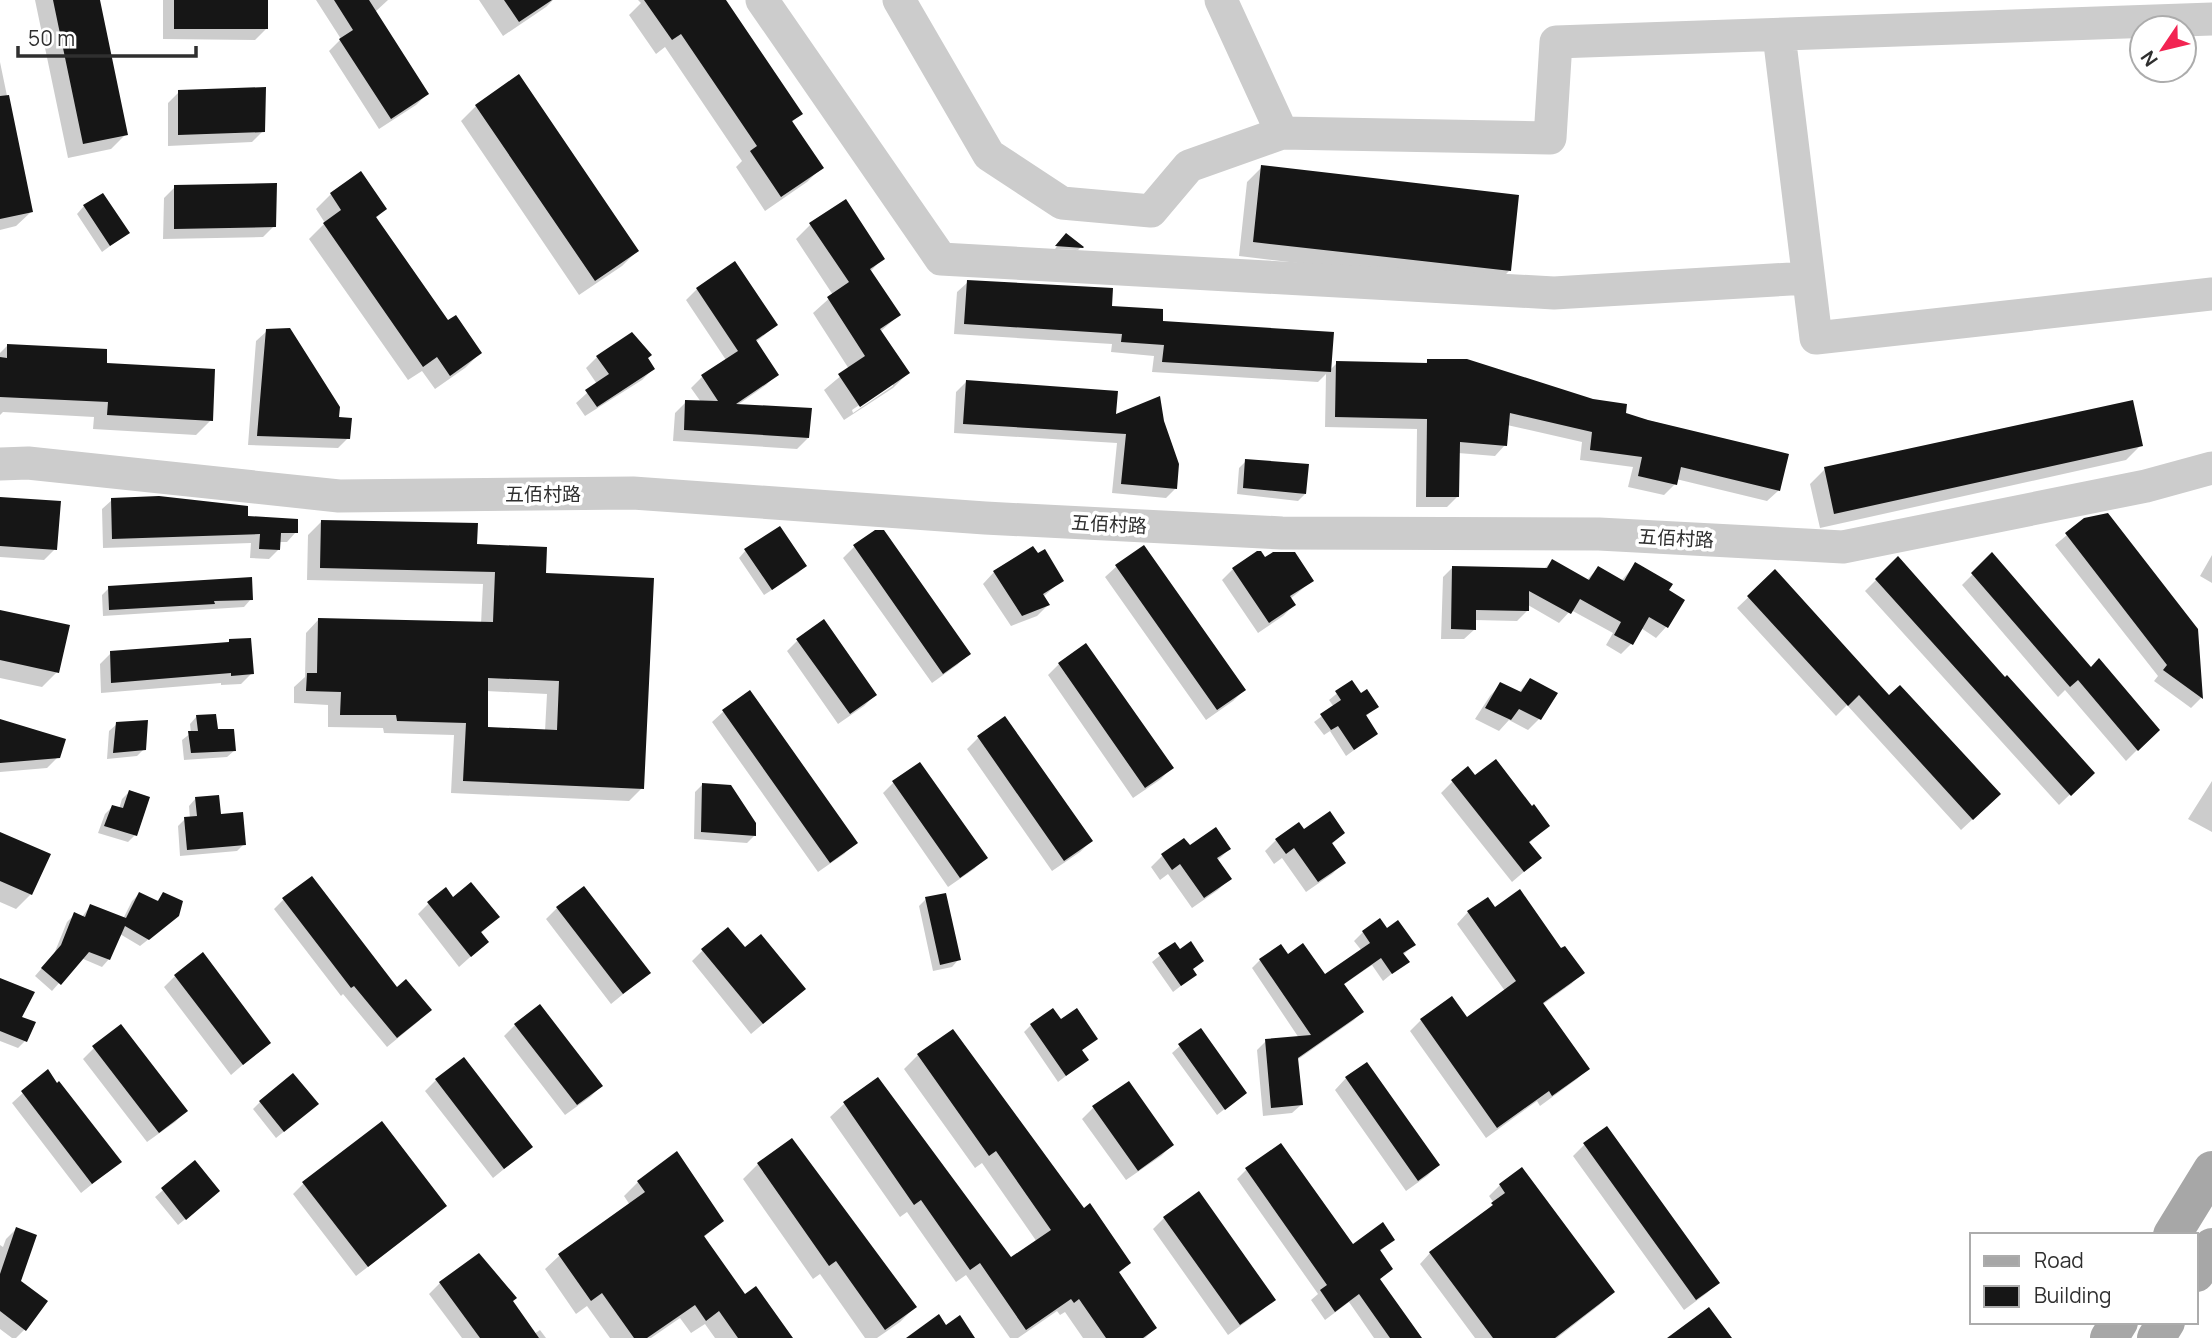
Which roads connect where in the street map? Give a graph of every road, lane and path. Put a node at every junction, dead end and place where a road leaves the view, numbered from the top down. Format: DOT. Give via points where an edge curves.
graph roads {
  1 [pos="762,0"];
  2 [pos="899,0"];
  3 [pos="1221,0"];
  4 [pos="2212,19"];
  5 [pos="1779,35"];
  6 [pos="1282,133"];
  7 [pos="1808,278"];
  8 [pos="2212,294"];
  9 [pos="0,464"];
  10 [pos="2212,468"];
  11 [pos="2212,1170"];
  12 [pos="2173,1233"];
  13 [pos="2212,1247"];
  14 [pos="2198,1270"];
  1 -- 7 [label="street" via="941,259 1554,293"];
  2 -- 6 [label="street" via="989,155 1062,203 1151,211 1189,166"];
  3 -- 6 [label="street"];
  4 -- 5 [label="street"];
  5 -- 6 [label="street" via="1556,43 1550,138"];
  5 -- 7 [label="street"];
  7 -- 8 [label="street" via="1816,338"];
  9 -- 10 [label="street, 五佰村路" via="28,463 339,496 633,494 1268,532 1598,534 1843,547 2146,486"];
  11 -- 12 [label="main road"];
  13 -- 14 [label="main road"];
}
